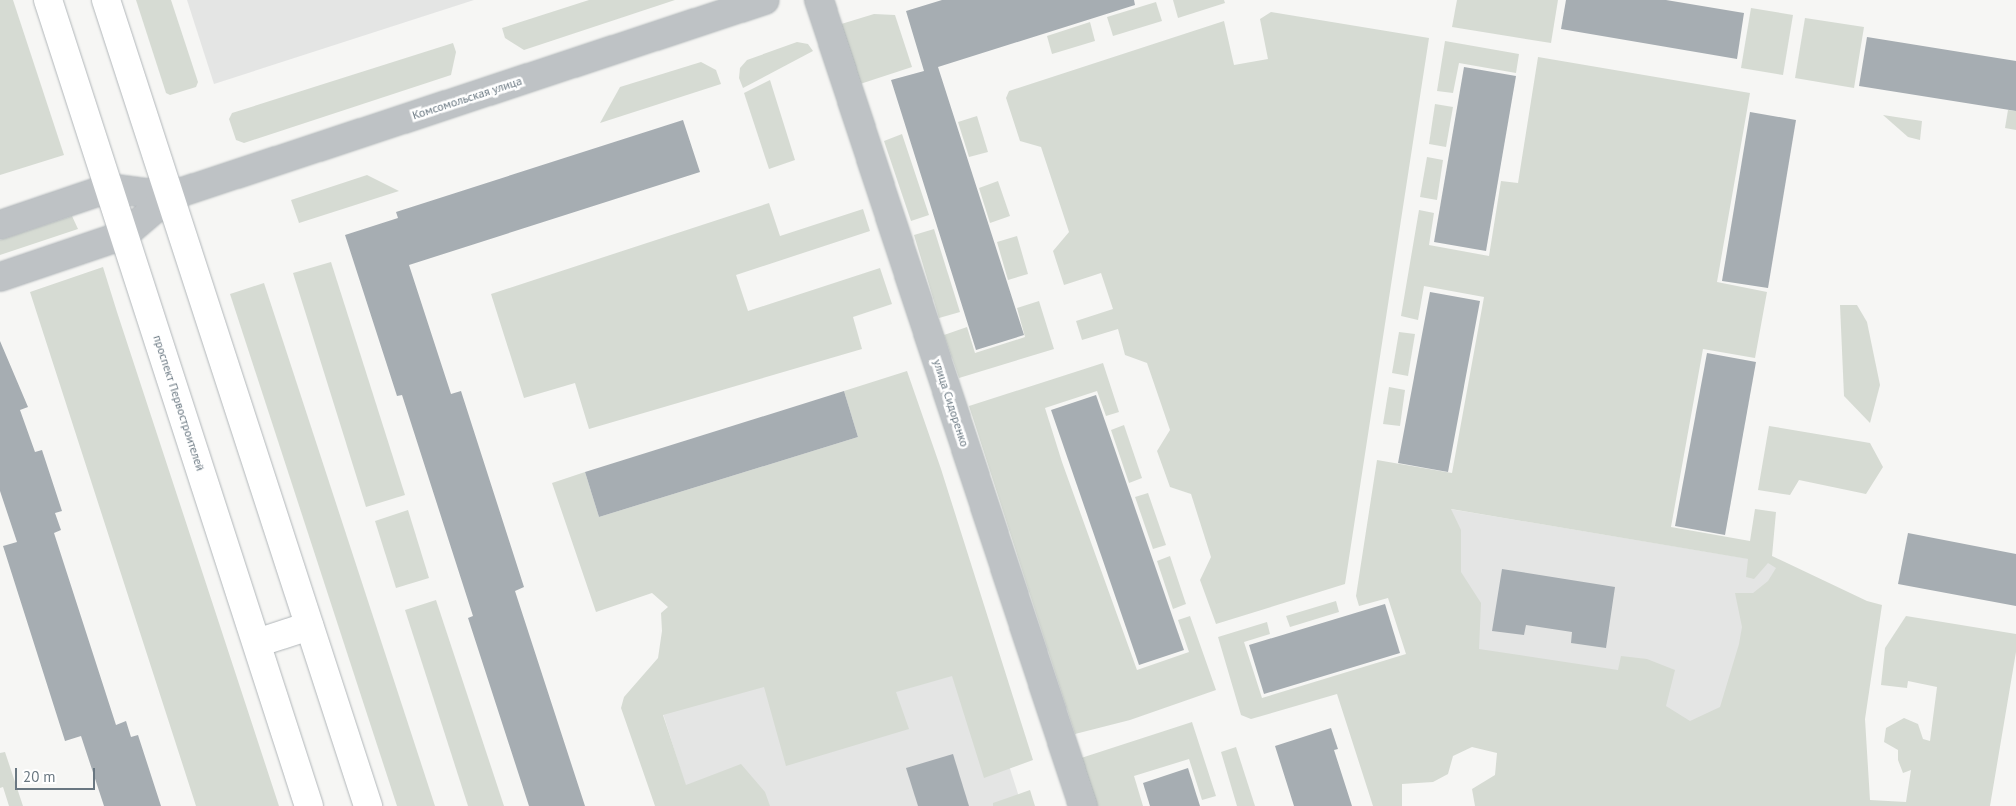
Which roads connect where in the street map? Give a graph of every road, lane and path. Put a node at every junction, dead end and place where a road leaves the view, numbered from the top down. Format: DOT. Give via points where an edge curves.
graph roads {
  1 [pos="48,0"];
  2 [pos="106,0"];
  3 [pos="765,0"];
  4 [pos="819,0"];
  5 [pos="109,188"];
  6 [pos="170,196"];
  7 [pos="0,225"];
  8 [pos="124,235"];
  9 [pos="0,277"];
  10 [pos="309,626"];
  11 [pos="256,643"];
  12 [pos="309,806"];
  13 [pos="368,806"];
  14 [pos="1083,806"];
  1 -- 5 [label="main road, проспект Первостроителей"];
  2 -- 6 [label="main road"];
  3 -- 6 [label="street, Комсомольская улица"];
  4 -- 14 [label="street, улица Сидоренко"];
  5 -- 6 [label="street, Комсомольская улица"];
  5 -- 7 [label="street, Комсомольская улица"];
  5 -- 8 [label="main road, проспект Первостроителей"];
  6 -- 8 [label="street, Комсомольская улица"];
  6 -- 10 [label="main road"];
  8 -- 9 [label="street, Комсомольская улица"];
  8 -- 11 [label="main road, проспект Первостроителей"];
  10 -- 11 [label="main road"];
  10 -- 13 [label="main road"];
  11 -- 12 [label="main road, проспект Первостроителей"];
}
